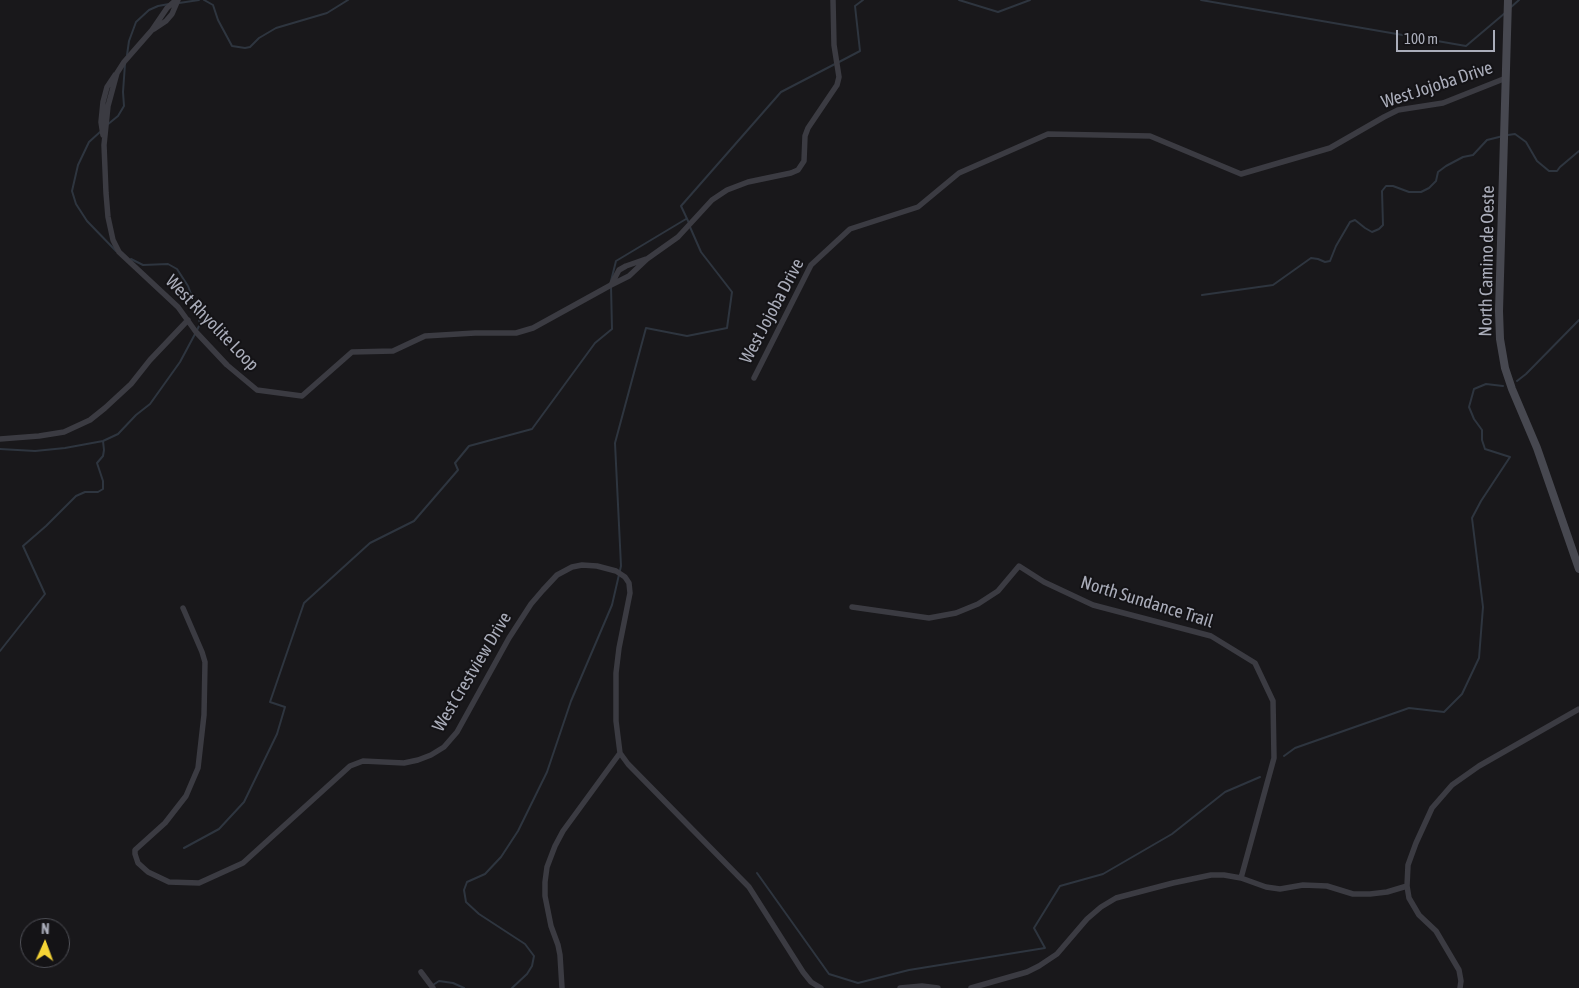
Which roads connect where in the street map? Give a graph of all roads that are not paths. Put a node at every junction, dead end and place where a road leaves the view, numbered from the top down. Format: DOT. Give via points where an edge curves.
graph roads {
  1 [pos="177,0"];
  2 [pos="833,0"];
  3 [pos="1508,0"];
  4 [pos="1506,78"];
  5 [pos="647,259"];
  6 [pos="611,285"];
  7 [pos="188,320"];
  8 [pos="754,378"];
  9 [pos="0,439"];
  10 [pos="1579,568"];
  11 [pos="852,607"];
  12 [pos="182,608"];
  13 [pos="1579,709"];
  14 [pos="620,753"];
  15 [pos="1241,878"];
  16 [pos="1407,886"];
  17 [pos="422,972"];
  18 [pos="433,988"];
  19 [pos="562,988"];
  20 [pos="821,988"];
  21 [pos="900,988"];
  22 [pos="938,988"];
  23 [pos="971,988"];
  24 [pos="1460,988"];
  1 -- 7 [label="street, West Rhyolite Loop" via="167,8 117,72 108,106 104,145 108,217 113,240 119,252"];
  2 -- 5 [label="street, West Rhyolite Loop" via="839,77 808,128 801,166 790,173 727,190 712,200 670,244"];
  3 -- 4 [label="street, North Camino de Oeste"];
  4 -- 8 [label="street, West Jojoba Drive" via="1443,103 1398,110 1330,148 1241,174 1150,136 1048,134 959,173 918,207 850,228 811,265"];
  4 -- 10 [label="street, North Camino de Oeste" via="1500,339 1512,389 1537,448"];
  5 -- 6 [label="street, West Rhyolite Loop" via="629,276"];
  5 -- 6 [label="street, West Rhyolite Loop" via="619,270"];
  6 -- 7 [label="street, West Rhyolite Loop" via="533,328 516,333 425,336 393,351 352,352 302,396 257,390 227,365"];
  7 -- 9 [label="street" via="130,384 90,420 64,432"];
  11 -- 15 [label="street, North Sundance Trail" via="929,618 956,613 998,591 1019,566 1093,605 1212,636 1255,663 1273,701 1274,758"];
  12 -- 14 [label="street, West Crestview Drive" via="205,662 198,768 186,796 134,854 148,872 169,882 199,883 243,863 350,766 363,761 404,763 431,755 444,747 457,732 531,604 557,575 572,567 597,566 616,571 629,583 616,673"];
  13 -- 16 [label="street" via="1452,785 1432,808 1416,843 1408,865"];
  14 -- 19 [label="street" via="554,846 547,867 545,896 560,955"];
  14 -- 20 [label="street" via="749,887 803,972"];
  15 -- 16 [label="street" via="1280,889 1303,885 1327,886 1353,894 1388,892"];
  15 -- 23 [label="street" via="1224,875 1204,877 1116,898 1100,907 1057,954 1039,966"];
  16 -- 24 [label="street" via="1409,898 1419,916 1436,931 1459,970"];
  17 -- 18 [label="street"];
  21 -- 22 [label="street"];
}
